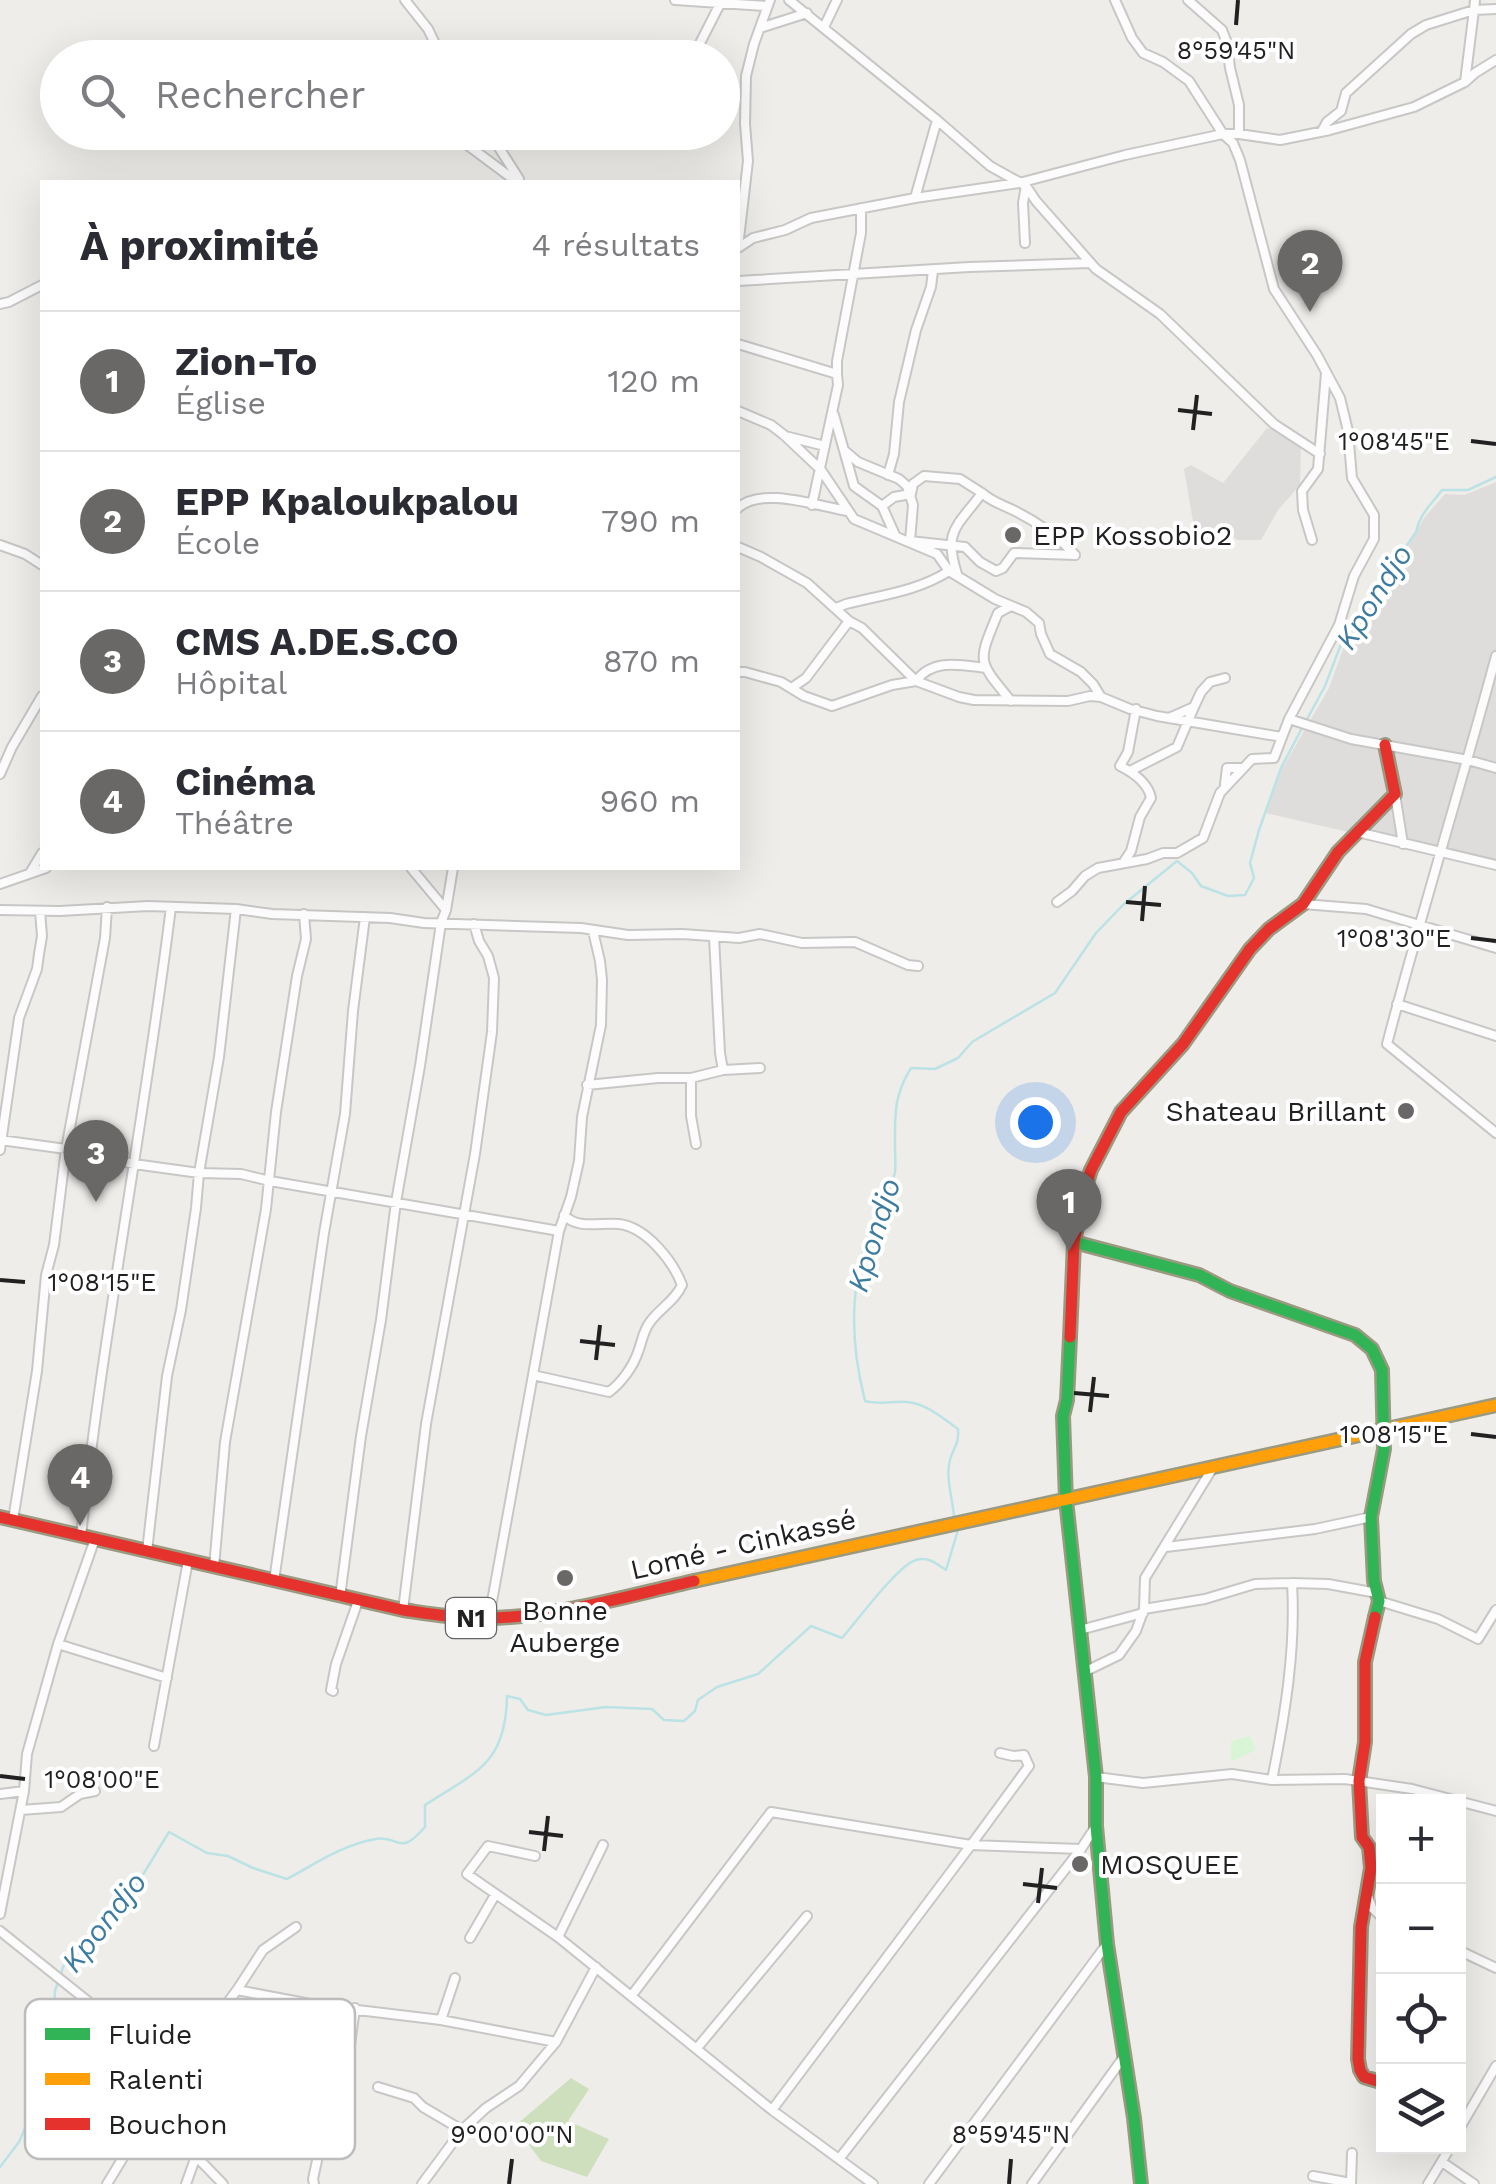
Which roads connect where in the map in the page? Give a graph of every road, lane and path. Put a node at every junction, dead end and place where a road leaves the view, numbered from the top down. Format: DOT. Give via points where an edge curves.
graph roads {
  1 [pos="406,0"];
  2 [pos="675,0"];
  3 [pos="789,0"];
  4 [pos="837,0"];
  5 [pos="1115,0"];
  6 [pos="1188,0"];
  7 [pos="1475,0"];
  8 [pos="721,2"];
  9 [pos="768,3"];
  10 [pos="1496,9"];
  11 [pos="1474,10"];
  12 [pos="807,13"];
  13 [pos="824,27"];
  14 [pos="760,28"];
  15 [pos="433,40"];
  16 [pos="702,40"];
  17 [pos="1496,60"];
  18 [pos="1464,82"];
  19 [pos="937,120"];
  20 [pos="1322,132"];
  21 [pos="1223,134"];
  22 [pos="1239,134"];
  23 [pos="475,150"];
  24 [pos="499,150"];
  25 [pos="516,180"];
  26 [pos="518,180"];
  27 [pos="1022,184"];
  28 [pos="915,198"];
  29 [pos="861,208"];
  30 [pos="740,231"];
  31 [pos="1025,243"];
  32 [pos="740,247"];
  33 [pos="1090,263"];
  34 [pos="933,271"];
  35 [pos="854,274"];
  36 [pos="740,281"];
  37 [pos="40,286"];
  38 [pos="0,304"];
  39 [pos="740,345"];
  40 [pos="1326,373"];
  41 [pos="837,374"];
  42 [pos="833,408"];
  43 [pos="740,411"];
  44 [pos="784,435"];
  45 [pos="824,446"];
  46 [pos="845,451"];
  47 [pos="1320,454"];
  48 [pos="820,470"];
  49 [pos="888,475"];
  50 [pos="982,493"];
  51 [pos="911,494"];
  52 [pos="812,505"];
  53 [pos="740,506"];
  54 [pos="882,506"];
  55 [pos="847,511"];
  56 [pos="896,535"];
  57 [pos="1312,540"];
  58 [pos="910,542"];
  59 [pos="0,545"];
  60 [pos="949,545"];
  61 [pos="740,548"];
  62 [pos="40,563"];
  63 [pos="953,574"];
  64 [pos="1012,606"];
  65 [pos="836,608"];
  66 [pos="849,620"];
  67 [pos="1496,656"];
  68 [pos="986,668"];
  69 [pos="740,672"];
  70 [pos="1225,678"];
  71 [pos="916,681"];
  72 [pos="792,688"];
  73 [pos="1101,697"];
  74 [pos="40,699"];
  75 [pos="1011,701"];
  76 [pos="1194,706"];
  77 [pos="1136,709"];
  78 [pos="1170,718"];
  79 [pos="1190,720"];
  80 [pos="1292,720"];
  81 [pos="1282,737"];
  82 [pos="1385,745"];
  83 [pos="1468,760"];
  84 [pos="1496,768"];
  85 [pos="1130,772"];
  86 [pos="0,774"];
  87 [pos="1395,794"];
  88 [pos="1356,832"];
  89 [pos="1403,844"];
  90 [pos="1440,852"];
  91 [pos="40,856"];
  92 [pos="1123,862"];
  93 [pos="1496,865"];
  94 [pos="40,870"];
  95 [pos="412,870"];
  96 [pos="453,870"];
  97 [pos="30,873"];
  98 [pos="0,884"];
  99 [pos="1057,902"];
  100 [pos="1303,904"];
  101 [pos="171,907"];
  102 [pos="107,908"];
  103 [pos="0,910"];
  104 [pos="236,910"];
  105 [pos="446,910"];
  106 [pos="40,911"];
  107 [pos="304,914"];
  108 [pos="365,917"];
  109 [pos="441,923"];
  110 [pos="474,924"];
  111 [pos="1418,925"];
  112 [pos="593,931"];
  113 [pos="714,937"];
  114 [pos="1496,948"];
  115 [pos="918,966"];
  116 [pos="1397,1004"];
  117 [pos="1496,1036"];
  118 [pos="760,1068"];
  119 [pos="723,1070"];
  120 [pos="691,1078"];
  121 [pos="588,1085"];
  122 [pos="1496,1133"];
  123 [pos="0,1140"];
  124 [pos="696,1144"];
  125 [pos="0,1150"];
  126 [pos="66,1150"];
  127 [pos="134,1164"];
  128 [pos="198,1173"];
  129 [pos="270,1182"];
  130 [pos="331,1192"];
  131 [pos="396,1202"];
  132 [pos="464,1214"];
  133 [pos="564,1215"];
  134 [pos="559,1230"];
  135 [pos="1074,1242"];
  136 [pos="533,1375"];
  137 [pos="1496,1405"];
  138 [pos="1386,1428"];
  139 [pos="1212,1468"];
  140 [pos="1066,1500"];
  141 [pos="1371,1517"];
  142 [pos="6,1518"];
  143 [pos="88,1538"];
  144 [pos="1166,1547"];
  145 [pos="147,1552"];
  146 [pos="188,1561"];
  147 [pos="214,1567"];
  148 [pos="274,1582"];
  149 [pos="1292,1583"];
  150 [pos="340,1597"];
  151 [pos="1378,1597"];
  152 [pos="358,1601"];
  153 [pos="403,1610"];
  154 [pos="1496,1610"];
  155 [pos="1143,1611"];
  156 [pos="489,1618"];
  157 [pos="1080,1630"];
  158 [pos="58,1644"];
  159 [pos="1084,1672"];
  160 [pos="167,1678"];
  161 [pos="333,1691"];
  162 [pos="154,1746"];
  163 [pos="1000,1753"];
  164 [pos="1096,1777"];
  165 [pos="1272,1780"];
  166 [pos="1359,1782"];
  167 [pos="24,1791"];
  168 [pos="94,1792"];
  169 [pos="0,1794"];
  170 [pos="20,1810"];
  171 [pos="1496,1811"];
  172 [pos="1096,1826"];
  173 [pos="603,1845"];
  174 [pos="971,1846"];
  175 [pos="1081,1849"];
  176 [pos="535,1856"];
  177 [pos="1366,1892"];
  178 [pos="495,1895"];
  179 [pos="1376,1912"];
  180 [pos="0,1914"];
  181 [pos="806,1916"];
  182 [pos="1376,1921"];
  183 [pos="296,1926"];
  184 [pos="0,1931"];
  185 [pos="1361,1932"];
  186 [pos="558,1937"];
  187 [pos="470,1938"];
  188 [pos="1107,1944"];
  189 [pos="1466,1954"];
  190 [pos="596,1967"];
  191 [pos="1496,1968"];
  192 [pos="455,1978"];
  193 [pos="238,1990"];
  194 [pos="632,1995"];
  195 [pos="276,1998"];
  196 [pos="86,1999"];
  197 [pos="231,1999"];
  198 [pos="282,1999"];
  199 [pos="355,2008"];
  200 [pos="442,2020"];
  201 [pos="556,2042"];
  202 [pos="697,2048"];
  203 [pos="1124,2058"];
  204 [pos="1496,2066"];
  205 [pos="1376,2082"];
  206 [pos="378,2087"];
  207 [pos="772,2110"];
  208 [pos="1466,2117"];
  209 [pos="462,2130"];
  210 [pos="1352,2153"];
  211 [pos="1446,2154"];
  212 [pos="122,2159"];
  213 [pos="195,2159"];
  214 [pos="199,2159"];
  215 [pos="317,2159"];
  216 [pos="839,2159"];
  217 [pos="1442,2162"];
  218 [pos="1313,2176"];
  219 [pos="107,2184"];
  220 [pos="186,2184"];
  221 [pos="224,2184"];
  222 [pos="314,2184"];
  223 [pos="422,2184"];
  224 [pos="872,2184"];
  225 [pos="929,2184"];
  226 [pos="1032,2184"];
  227 [pos="1140,2184"];
  228 [pos="1352,2184"];
  229 [pos="1428,2184"];
  230 [pos="1474,2184"];
  1 -- 15 [label="street"];
  2 -- 8 [label="street"];
  3 -- 12 [label="street"];
  4 -- 13 [label="street"];
  5 -- 21 [label="street" via="1143,52 1190,80"];
  6 -- 22 [label="street" via="1222,30 1227,43"];
  7 -- 11 [label="street"];
  8 -- 9 [label="street"];
  8 -- 16 [label="street"];
  9 -- 14 [label="street"];
  10 -- 11 [label="street"];
  11 -- 18 [label="street"];
  11 -- 20 [label="street" via="1411,34 1346,93"];
  12 -- 13 [label="street"];
  12 -- 14 [label="street"];
  13 -- 19 [label="street"];
  14 -- 30 [label="street" via="746,76 748,161"];
  17 -- 18 [label="street"];
  18 -- 20 [label="street" via="1414,107"];
  19 -- 27 [label="street"];
  19 -- 28 [label="street"];
  20 -- 22 [label="street" via="1280,140"];
  21 -- 22 [label="street"];
  21 -- 27 [label="street"];
  21 -- 40 [label="street" via="1240,160 1274,289"];
  23 -- 25 [label="street"];
  24 -- 26 [label="street"];
  27 -- 28 [label="street"];
  27 -- 31 [label="street"];
  27 -- 33 [label="street"];
  28 -- 29 [label="street"];
  29 -- 32 [label="street" via="811,218"];
  29 -- 35 [label="street"];
  33 -- 34 [label="street"];
  33 -- 47 [label="street" via="1160,314 1274,424"];
  34 -- 35 [label="street"];
  34 -- 49 [label="street"];
  35 -- 36 [label="street"];
  35 -- 41 [label="street"];
  37 -- 38 [label="street"];
  39 -- 41 [label="street"];
  40 -- 47 [label="street"];
  40 -- 80 [label="street" via="1340,398 1352,478 1374,515 1374,538"];
  41 -- 42 [label="street"];
  42 -- 45 [label="street"];
  42 -- 46 [label="street"];
  43 -- 44 [label="street"];
  44 -- 45 [label="street"];
  44 -- 48 [label="street"];
  45 -- 48 [label="street"];
  46 -- 49 [label="street"];
  46 -- 54 [label="street" via="854,486"];
  47 -- 57 [label="street" via="1302,491"];
  48 -- 52 [label="street"];
  48 -- 55 [label="street"];
  49 -- 51 [label="street"];
  50 -- 51 [label="street" via="960,479 924,476"];
  50 -- 60 [label="street"];
  50 -- 60 [label="street" via="1074,555 1014,553 996,572 965,546"];
  51 -- 54 [label="street"];
  51 -- 58 [label="street"];
  52 -- 53 [label="street" via="762,497"];
  52 -- 55 [label="street"];
  54 -- 56 [label="street"];
  55 -- 56 [label="street"];
  56 -- 58 [label="street"];
  58 -- 60 [label="street"];
  58 -- 63 [label="street" via="938,554"];
  59 -- 62 [label="street"];
  60 -- 63 [label="street"];
  61 -- 65 [label="street" via="792,573"];
  63 -- 64 [label="street"];
  63 -- 65 [label="street"];
  64 -- 68 [label="street" via="998,613 982,653"];
  64 -- 73 [label="street" via="1039,622 1050,654 1082,672"];
  65 -- 66 [label="street"];
  66 -- 71 [label="street"];
  66 -- 72 [label="street"];
  67 -- 83 [label="street"];
  68 -- 71 [label="street" via="939,665"];
  68 -- 75 [label="street"];
  69 -- 72 [label="street"];
  70 -- 76 [label="street" via="1210,682"];
  71 -- 72 [label="street" via="832,706"];
  71 -- 75 [label="street" via="959,697"];
  73 -- 75 [label="street"];
  73 -- 77 [label="street"];
  74 -- 86 [label="street"];
  76 -- 78 [label="street"];
  76 -- 79 [label="street"];
  77 -- 78 [label="street"];
  77 -- 85 [label="street" via="1120,766"];
  78 -- 79 [label="street"];
  79 -- 81 [label="street"];
  79 -- 85 [label="street" via="1177,746"];
  80 -- 81 [label="street"];
  80 -- 82 [label="street"];
  81 -- 92 [label="street" via="1274,758 1252,758 1224,787 1203,838 1177,853"];
  82 -- 83 [label="street"];
  82 -- 87 [label="main road"];
  83 -- 84 [label="street"];
  83 -- 90 [label="street"];
  85 -- 92 [label="street" via="1151,798"];
  87 -- 88 [label="main road"];
  87 -- 89 [label="street"];
  88 -- 89 [label="street"];
  88 -- 100 [label="main road"];
  89 -- 90 [label="street"];
  90 -- 93 [label="street"];
  90 -- 111 [label="street"];
  91 -- 97 [label="street"];
  92 -- 99 [label="street" via="1084,876"];
  94 -- 97 [label="street"];
  95 -- 105 [label="street"];
  96 -- 105 [label="street"];
  97 -- 98 [label="street"];
  100 -- 111 [label="street" via="1366,909"];
  100 -- 135 [label="main road" via="1250,949 1183,1044 1121,1112 1091,1170"];
  101 -- 102 [label="street"];
  101 -- 104 [label="street"];
  101 -- 127 [label="street"];
  102 -- 106 [label="street"];
  102 -- 126 [label="street"];
  103 -- 106 [label="street"];
  104 -- 107 [label="street"];
  104 -- 128 [label="street"];
  105 -- 109 [label="street"];
  106 -- 123 [label="street" via="37,969 19,1018"];
  107 -- 108 [label="street"];
  107 -- 129 [label="street" via="306,939"];
  108 -- 109 [label="street"];
  108 -- 130 [label="street"];
  109 -- 110 [label="street"];
  109 -- 131 [label="street"];
  110 -- 112 [label="street"];
  110 -- 132 [label="street" via="492,968 494,996"];
  111 -- 114 [label="street"];
  111 -- 116 [label="street"];
  112 -- 113 [label="street"];
  112 -- 121 [label="street" via="601,1025"];
  113 -- 115 [label="street" via="855,942"];
  113 -- 119 [label="street"];
  116 -- 117 [label="street"];
  116 -- 122 [label="street" via="1387,1044"];
  118 -- 119 [label="street"];
  119 -- 120 [label="street"];
  120 -- 121 [label="street"];
  120 -- 124 [label="street"];
  121 -- 133 [label="street"];
  123 -- 125 [label="street"];
  123 -- 126 [label="street"];
  126 -- 127 [label="street"];
  126 -- 142 [label="street" via="37,1371"];
  127 -- 128 [label="street"];
  127 -- 143 [label="street" via="94,1422"];
  128 -- 129 [label="street"];
  128 -- 145 [label="street"];
  129 -- 130 [label="street"];
  129 -- 147 [label="street" via="225,1442"];
  130 -- 131 [label="street"];
  130 -- 148 [label="street"];
  131 -- 132 [label="street"];
  131 -- 150 [label="street"];
  132 -- 134 [label="street"];
  132 -- 153 [label="street" via="426,1424"];
  133 -- 134 [label="street"];
  133 -- 136 [label="street" via="574,1223 638,1231 682,1285 653,1317 637,1356 610,1392"];
  134 -- 136 [label="street"];
  135 -- 138 [label="main road" via="1199,1275 1355,1335 1382,1370"];
  135 -- 140 [label="main road" via="1063,1416"];
  136 -- 156 [label="street"];
  137 -- 138 [label="main road, Lomé - Cinkassé / N1"];
  138 -- 139 [label="main road, Lomé - Cinkassé / N1"];
  138 -- 141 [label="main road"];
  139 -- 140 [label="main road, Lomé - Cinkassé / N1"];
  139 -- 144 [label="street"];
  140 -- 156 [label="main road, Lomé - Cinkassé / N1" via="560,1610"];
  140 -- 157 [label="main road"];
  141 -- 144 [label="street"];
  141 -- 151 [label="main road"];
  142 -- 143 [label="main road, Lomé - Cinkassé / N1"];
  143 -- 145 [label="main road, Lomé - Cinkassé / N1"];
  143 -- 158 [label="street"];
  144 -- 155 [label="street" via="1146,1578"];
  145 -- 146 [label="main road, Lomé - Cinkassé / N1"];
  146 -- 147 [label="main road, Lomé - Cinkassé / N1"];
  146 -- 160 [label="street"];
  147 -- 148 [label="main road, Lomé - Cinkassé / N1"];
  148 -- 150 [label="main road, Lomé - Cinkassé / N1"];
  149 -- 151 [label="street"];
  149 -- 155 [label="street" via="1255,1584"];
  149 -- 165 [label="street" via="1294,1623"];
  150 -- 152 [label="main road, Lomé - Cinkassé / N1"];
  151 -- 154 [label="street" via="1478,1639"];
  151 -- 166 [label="main road" via="1365,1662"];
  152 -- 153 [label="main road, Lomé - Cinkassé / N1"];
  152 -- 161 [label="street"];
  153 -- 156 [label="main road, Lomé - Cinkassé / N1"];
  155 -- 157 [label="street"];
  155 -- 159 [label="street" via="1119,1654"];
  157 -- 159 [label="main road"];
  158 -- 160 [label="street"];
  158 -- 167 [label="street"];
  159 -- 164 [label="main road"];
  160 -- 162 [label="street"];
  163 -- 174 [label="street" via="1024,1754 1029,1766"];
  164 -- 165 [label="street" via="1143,1783 1232,1774"];
  164 -- 172 [label="main road"];
  165 -- 166 [label="street"];
  166 -- 171 [label="street"];
  166 -- 177 [label="main road" via="1371,1868"];
  167 -- 169 [label="street"];
  167 -- 170 [label="street"];
  168 -- 170 [label="street" via="61,1806"];
  170 -- 180 [label="street"];
  172 -- 175 [label="street"];
  172 -- 188 [label="main road"];
  173 -- 186 [label="street"];
  174 -- 175 [label="street"];
  174 -- 194 [label="street" via="771,1812"];
  174 -- 207 [label="street"];
  175 -- 216 [label="street"];
  176 -- 178 [label="street" via="488,1846 467,1874"];
  177 -- 179 [label="street"];
  177 -- 185 [label="main road"];
  178 -- 186 [label="street"];
  178 -- 187 [label="street"];
  181 -- 202 [label="street"];
  182 -- 185 [label="street"];
  183 -- 193 [label="street" via="263,1950"];
  184 -- 196 [label="street"];
  185 -- 205 [label="main road" via="1358,2070"];
  186 -- 190 [label="street"];
  188 -- 203 [label="main road"];
  188 -- 225 [label="street"];
  189 -- 191 [label="street"];
  190 -- 194 [label="street"];
  190 -- 201 [label="street"];
  192 -- 200 [label="street"];
  193 -- 195 [label="street"];
  193 -- 197 [label="street"];
  194 -- 202 [label="street"];
  195 -- 198 [label="street"];
  199 -- 200 [label="street"];
  200 -- 201 [label="street"];
  201 -- 209 [label="street" via="518,2086"];
  202 -- 207 [label="street"];
  203 -- 226 [label="street"];
  203 -- 227 [label="main road"];
  204 -- 208 [label="street"];
  206 -- 209 [label="street" via="414,2098"];
  207 -- 216 [label="street"];
  209 -- 223 [label="street"];
  210 -- 228 [label="street"];
  211 -- 217 [label="street"];
  212 -- 219 [label="street"];
  213 -- 220 [label="street"];
  214 -- 221 [label="street"];
  215 -- 222 [label="street"];
  216 -- 224 [label="street"];
  217 -- 229 [label="street"];
  217 -- 230 [label="street"];
  218 -- 228 [label="street"];
}
